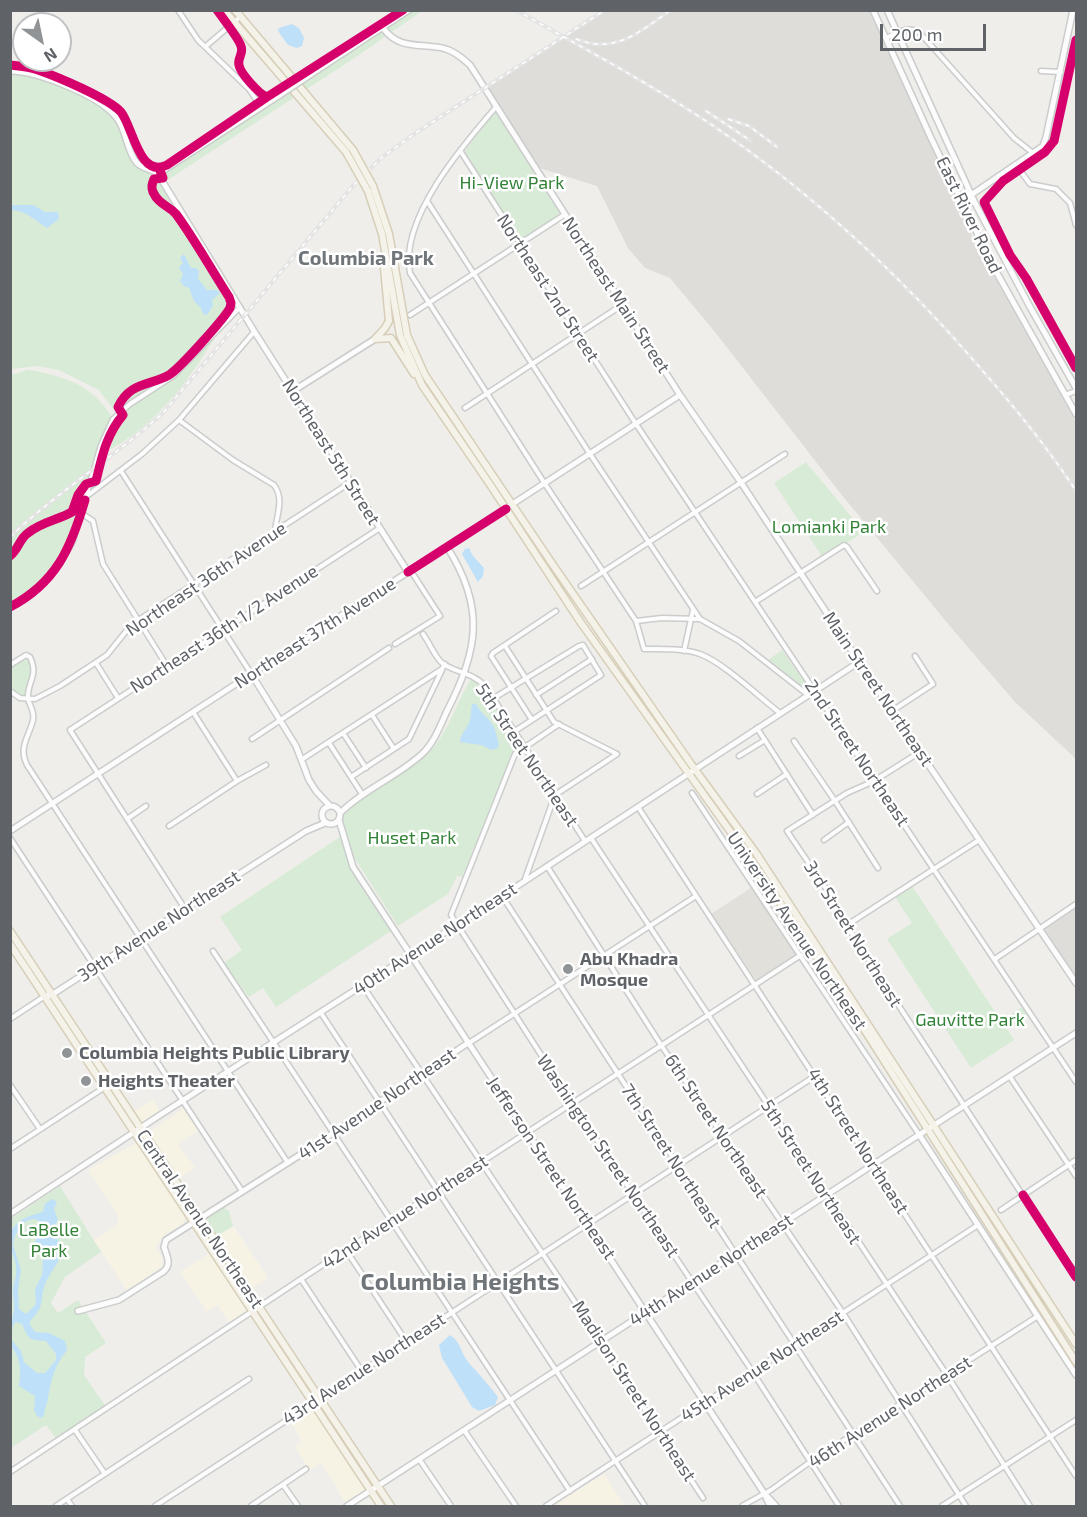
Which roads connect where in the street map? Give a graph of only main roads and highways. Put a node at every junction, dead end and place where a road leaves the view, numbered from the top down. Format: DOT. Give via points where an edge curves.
graph roads {
  1 [pos="224,10"];
  2 [pos="235,10"];
  3 [pos="350,151"];
  4 [pos="371,188"];
  5 [pos="384,249"];
  6 [pos="422,385"];
  7 [pos="692,771"];
  8 [pos="11,932"];
  9 [pos="10,944"];
  10 [pos="49,995"];
  11 [pos="931,1129"];
  12 [pos="1077,1344"];
  13 [pos="1077,1362"];
  14 [pos="316,1400"];
  15 [pos="381,1506"];
  16 [pos="391,1506"];
  1 -- 3 [label="main road"];
  2 -- 3 [label="main road"];
  3 -- 4 [label="main road, bridge"];
  4 -- 5 [label="main road"];
  4 -- 7 [label="main road, University Avenue Northeast" via="385,217 412,350"];
  5 -- 6 [label="main road" via="400,335"];
  5 -- 6 [label="main road" via="389,321 375,339 391,338"];
  6 -- 7 [label="main road, University Avenue Northeast" via="581,623"];
  7 -- 11 [label="main road, University Avenue Northeast" via="756,853"];
  8 -- 10 [label="main road, Central Avenue Northeast"];
  9 -- 10 [label="main road, Central Avenue Northeast"];
  10 -- 14 [label="main road, Central Avenue Northeast"];
  11 -- 12 [label="main road, University Avenue Northeast"];
  11 -- 13 [label="main road, University Avenue Northeast"];
  14 -- 15 [label="main road, Central Avenue Northeast"];
  14 -- 16 [label="main road, Central Avenue Northeast"];
}
